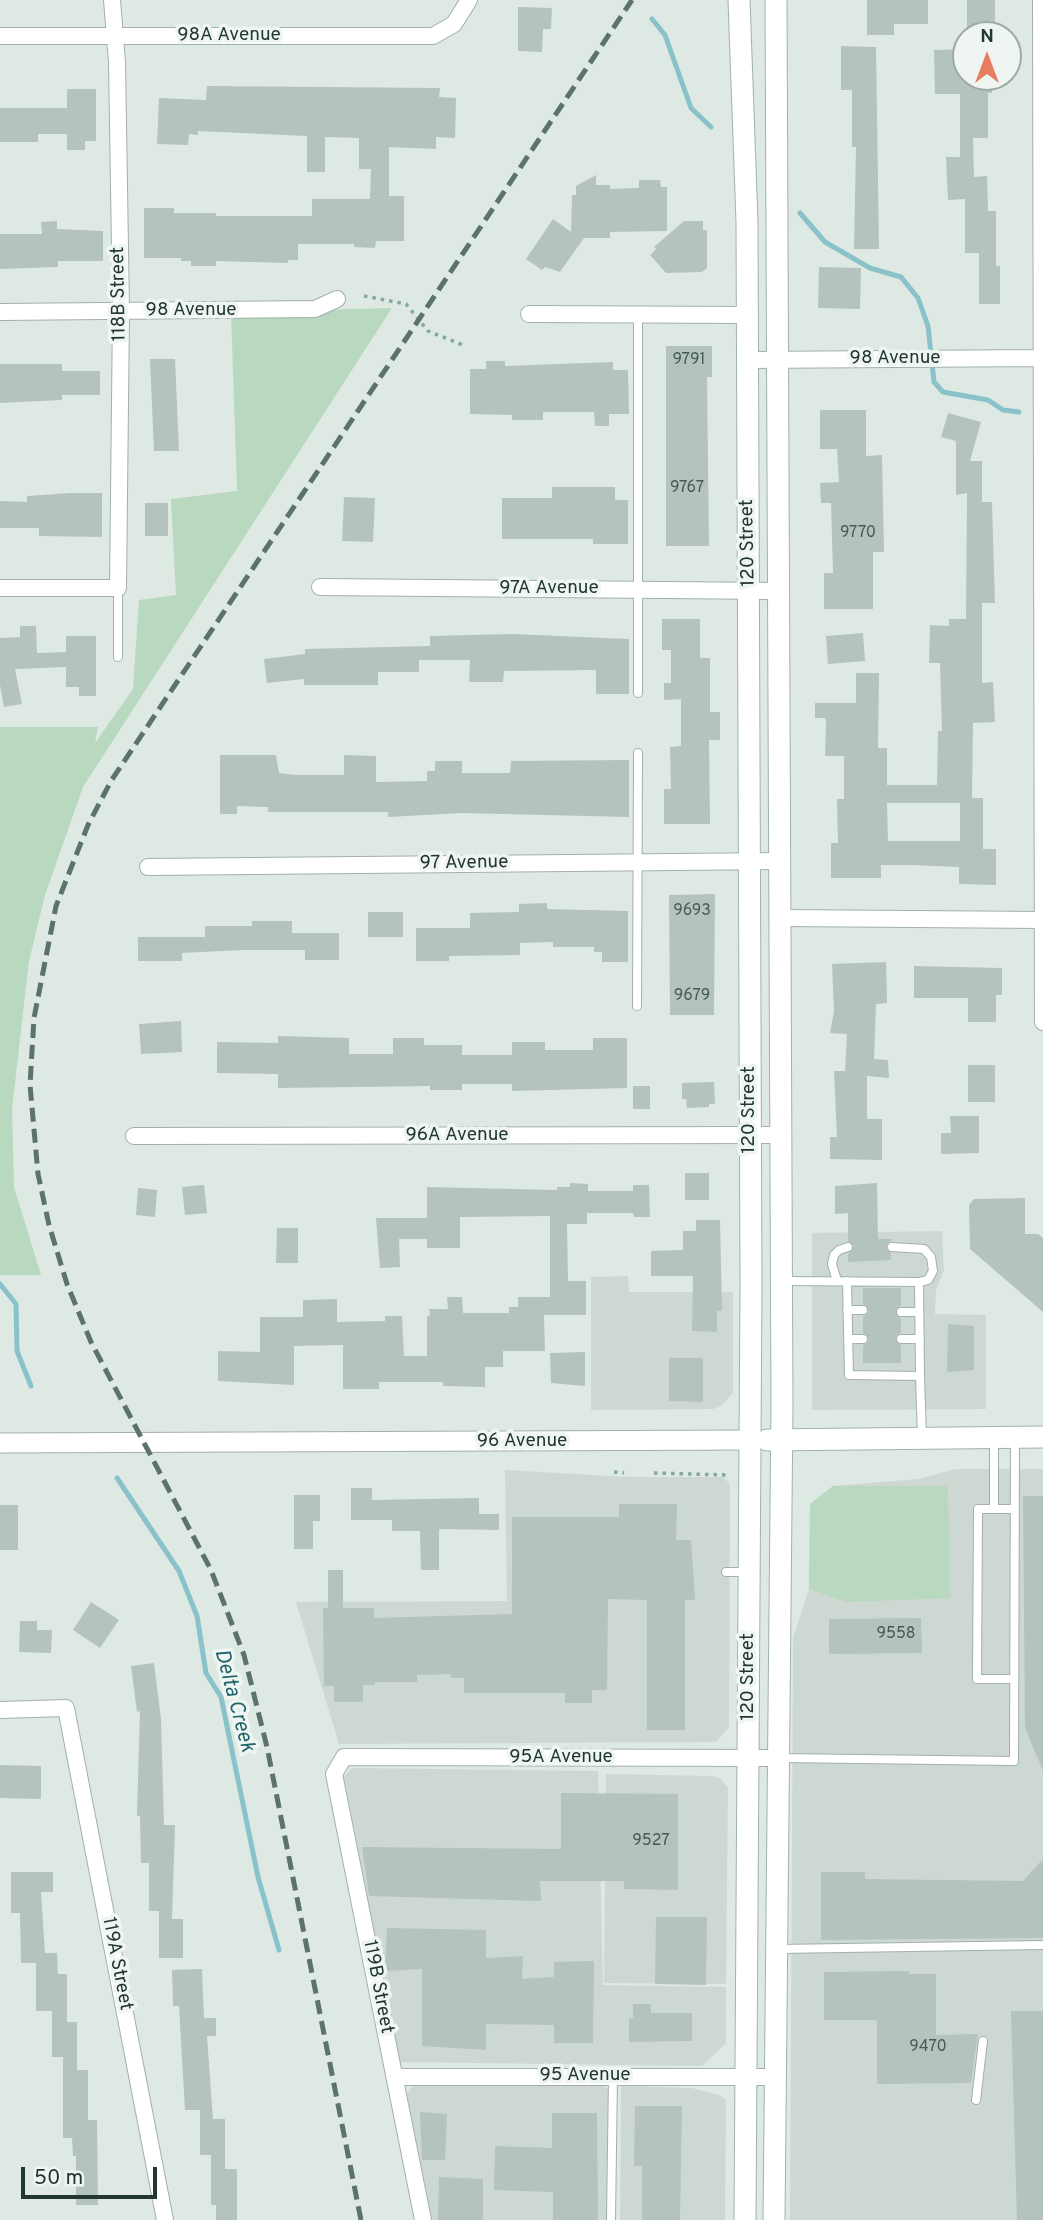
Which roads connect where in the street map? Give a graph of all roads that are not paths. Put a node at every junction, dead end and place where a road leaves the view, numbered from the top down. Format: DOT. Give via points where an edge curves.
graph roads {
  1 [pos="112,0"];
  2 [pos="469,0"];
  3 [pos="739,0"];
  4 [pos="776,0"];
  5 [pos="1041,0"];
  6 [pos="0,36"];
  7 [pos="115,36"];
  8 [pos="337,299"];
  9 [pos="121,311"];
  10 [pos="0,312"];
  11 [pos="528,314"];
  12 [pos="638,315"];
  13 [pos="747,315"];
  14 [pos="1043,358"];
  15 [pos="747,360"];
  16 [pos="776,360"];
  17 [pos="320,587"];
  18 [pos="0,588"];
  19 [pos="118,588"];
  20 [pos="638,589"];
  21 [pos="749,590"];
  22 [pos="777,591"];
  23 [pos="118,657"];
  24 [pos="638,693"];
  25 [pos="638,753"];
  26 [pos="780,861"];
  27 [pos="638,862"];
  28 [pos="750,862"];
  29 [pos="148,867"];
  30 [pos="781,918"];
  31 [pos="1043,920"];
  32 [pos="637,1006"];
  33 [pos="1043,1021"];
  34 [pos="779,1135"];
  35 [pos="134,1136"];
  36 [pos="750,1136"];
  37 [pos="892,1247"];
  38 [pos="848,1248"];
  39 [pos="782,1280"];
  40 [pos="842,1281"];
  41 [pos="919,1282"];
  42 [pos="847,1310"];
  43 [pos="863,1310"];
  44 [pos="901,1311"];
  45 [pos="919,1312"];
  46 [pos="848,1339"];
  47 [pos="863,1339"];
  48 [pos="901,1339"];
  49 [pos="920,1339"];
  50 [pos="920,1376"];
  51 [pos="1043,1437"];
  52 [pos="922,1438"];
  53 [pos="1004,1438"];
  54 [pos="751,1440"];
  55 [pos="781,1440"];
  56 [pos="0,1443"];
  57 [pos="993,1509"];
  58 [pos="1014,1509"];
  59 [pos="726,1572"];
  60 [pos="749,1572"];
  61 [pos="1014,1679"];
  62 [pos="0,1710"];
  63 [pos="344,1757"];
  64 [pos="778,1758"];
  65 [pos="748,1759"];
  66 [pos="1043,1945"];
  67 [pos="775,1949"];
  68 [pos="983,2041"];
  69 [pos="613,2076"];
  70 [pos="746,2076"];
  71 [pos="395,2077"];
  72 [pos="775,2077"];
  73 [pos="976,2100"];
  74 [pos="165,2220"];
  75 [pos="423,2220"];
  76 [pos="611,2220"];
  77 [pos="745,2220"];
  78 [pos="774,2220"];
  1 -- 7 [label="street, 118B Street"];
  2 -- 7 [label="street, 98A Avenue" via="454,24 433,36"];
  3 -- 13 [label="main road, 120 Street"];
  4 -- 16 [label="main road, 120 Street"];
  5 -- 14 [label="street"];
  6 -- 7 [label="street, 98A Avenue"];
  7 -- 9 [label="street, 118B Street"];
  8 -- 9 [label="street, 98 Avenue" via="315,309"];
  9 -- 10 [label="street, 98 Avenue"];
  9 -- 19 [label="street, 118B Street"];
  11 -- 12 [label="street"];
  12 -- 13 [label="street"];
  12 -- 20 [label="lane"];
  13 -- 15 [label="main road, 120 Street"];
  14 -- 16 [label="street, 98 Avenue"];
  14 -- 31 [label="street"];
  15 -- 16 [label="street, 98 Avenue"];
  15 -- 21 [label="main road, 120 Street"];
  16 -- 22 [label="main road, 120 Street"];
  17 -- 20 [label="street, 97A Avenue"];
  18 -- 19 [label="street"];
  19 -- 23 [label="lane"];
  20 -- 21 [label="street, 97A Avenue"];
  20 -- 24 [label="lane"];
  21 -- 22 [label="street, 97A Avenue"];
  21 -- 28 [label="main road, 120 Street"];
  22 -- 26 [label="main road, 120 Street"];
  25 -- 27 [label="lane"];
  26 -- 28 [label="street, 97 Avenue"];
  26 -- 30 [label="main road, 120 Street"];
  27 -- 28 [label="street, 97 Avenue"];
  27 -- 29 [label="street, 97 Avenue"];
  27 -- 32 [label="lane"];
  28 -- 36 [label="main road, 120 Street"];
  30 -- 31 [label="street"];
  30 -- 34 [label="main road, 120 Street"];
  31 -- 33 [label="street"];
  34 -- 36 [label="street, 96A Avenue"];
  34 -- 39 [label="main road, 120 Street"];
  35 -- 36 [label="street, 96A Avenue"];
  36 -- 54 [label="main road, 120 Street"];
  37 -- 41 [label="lane" via="924,1249 931,1257 933,1271 928,1280"];
  38 -- 40 [label="lane" via="839,1250 832,1264"];
  39 -- 40 [label="lane"];
  39 -- 55 [label="main road, 120 Street"];
  40 -- 41 [label="lane"];
  40 -- 42 [label="lane"];
  41 -- 45 [label="lane"];
  42 -- 43 [label="lane"];
  42 -- 46 [label="lane"];
  44 -- 45 [label="lane"];
  45 -- 49 [label="lane"];
  46 -- 47 [label="lane"];
  46 -- 50 [label="lane" via="849,1375"];
  48 -- 49 [label="lane"];
  49 -- 50 [label="lane"];
  50 -- 52 [label="lane"];
  51 -- 53 [label="main road, 96 Avenue"];
  52 -- 53 [label="main road, 96 Avenue"];
  52 -- 55 [label="main road, 96 Avenue"];
  53 -- 57 [label="lane"];
  53 -- 58 [label="lane"];
  54 -- 55 [label="main road, 96 Avenue"];
  54 -- 56 [label="street, 96 Avenue"];
  54 -- 60 [label="main road, 120 Street"];
  55 -- 64 [label="main road, 120 Street"];
  57 -- 58 [label="lane"];
  57 -- 61 [label="lane" via="978,1509 977,1679"];
  58 -- 61 [label="lane"];
  59 -- 60 [label="lane"];
  60 -- 65 [label="main road, 120 Street"];
  61 -- 64 [label="lane" via="1014,1761"];
  62 -- 74 [label="street, 119A Street" via="66,1708"];
  63 -- 65 [label="street, 95A Avenue"];
  63 -- 71 [label="street, 119B Street" via="334,1774"];
  64 -- 65 [label="street, 95A Avenue"];
  64 -- 67 [label="main road, 120 Street"];
  65 -- 70 [label="main road, 120 Street"];
  66 -- 67 [label="lane"];
  67 -- 72 [label="main road, 120 Street"];
  68 -- 73 [label="lane"];
  69 -- 70 [label="street, 95 Avenue"];
  69 -- 71 [label="street, 95 Avenue"];
  69 -- 76 [label="lane"];
  70 -- 72 [label="street, 95 Avenue"];
  70 -- 77 [label="main road, 120 Street"];
  71 -- 75 [label="street, 119B Street"];
  72 -- 78 [label="main road, 120 Street"];
}
